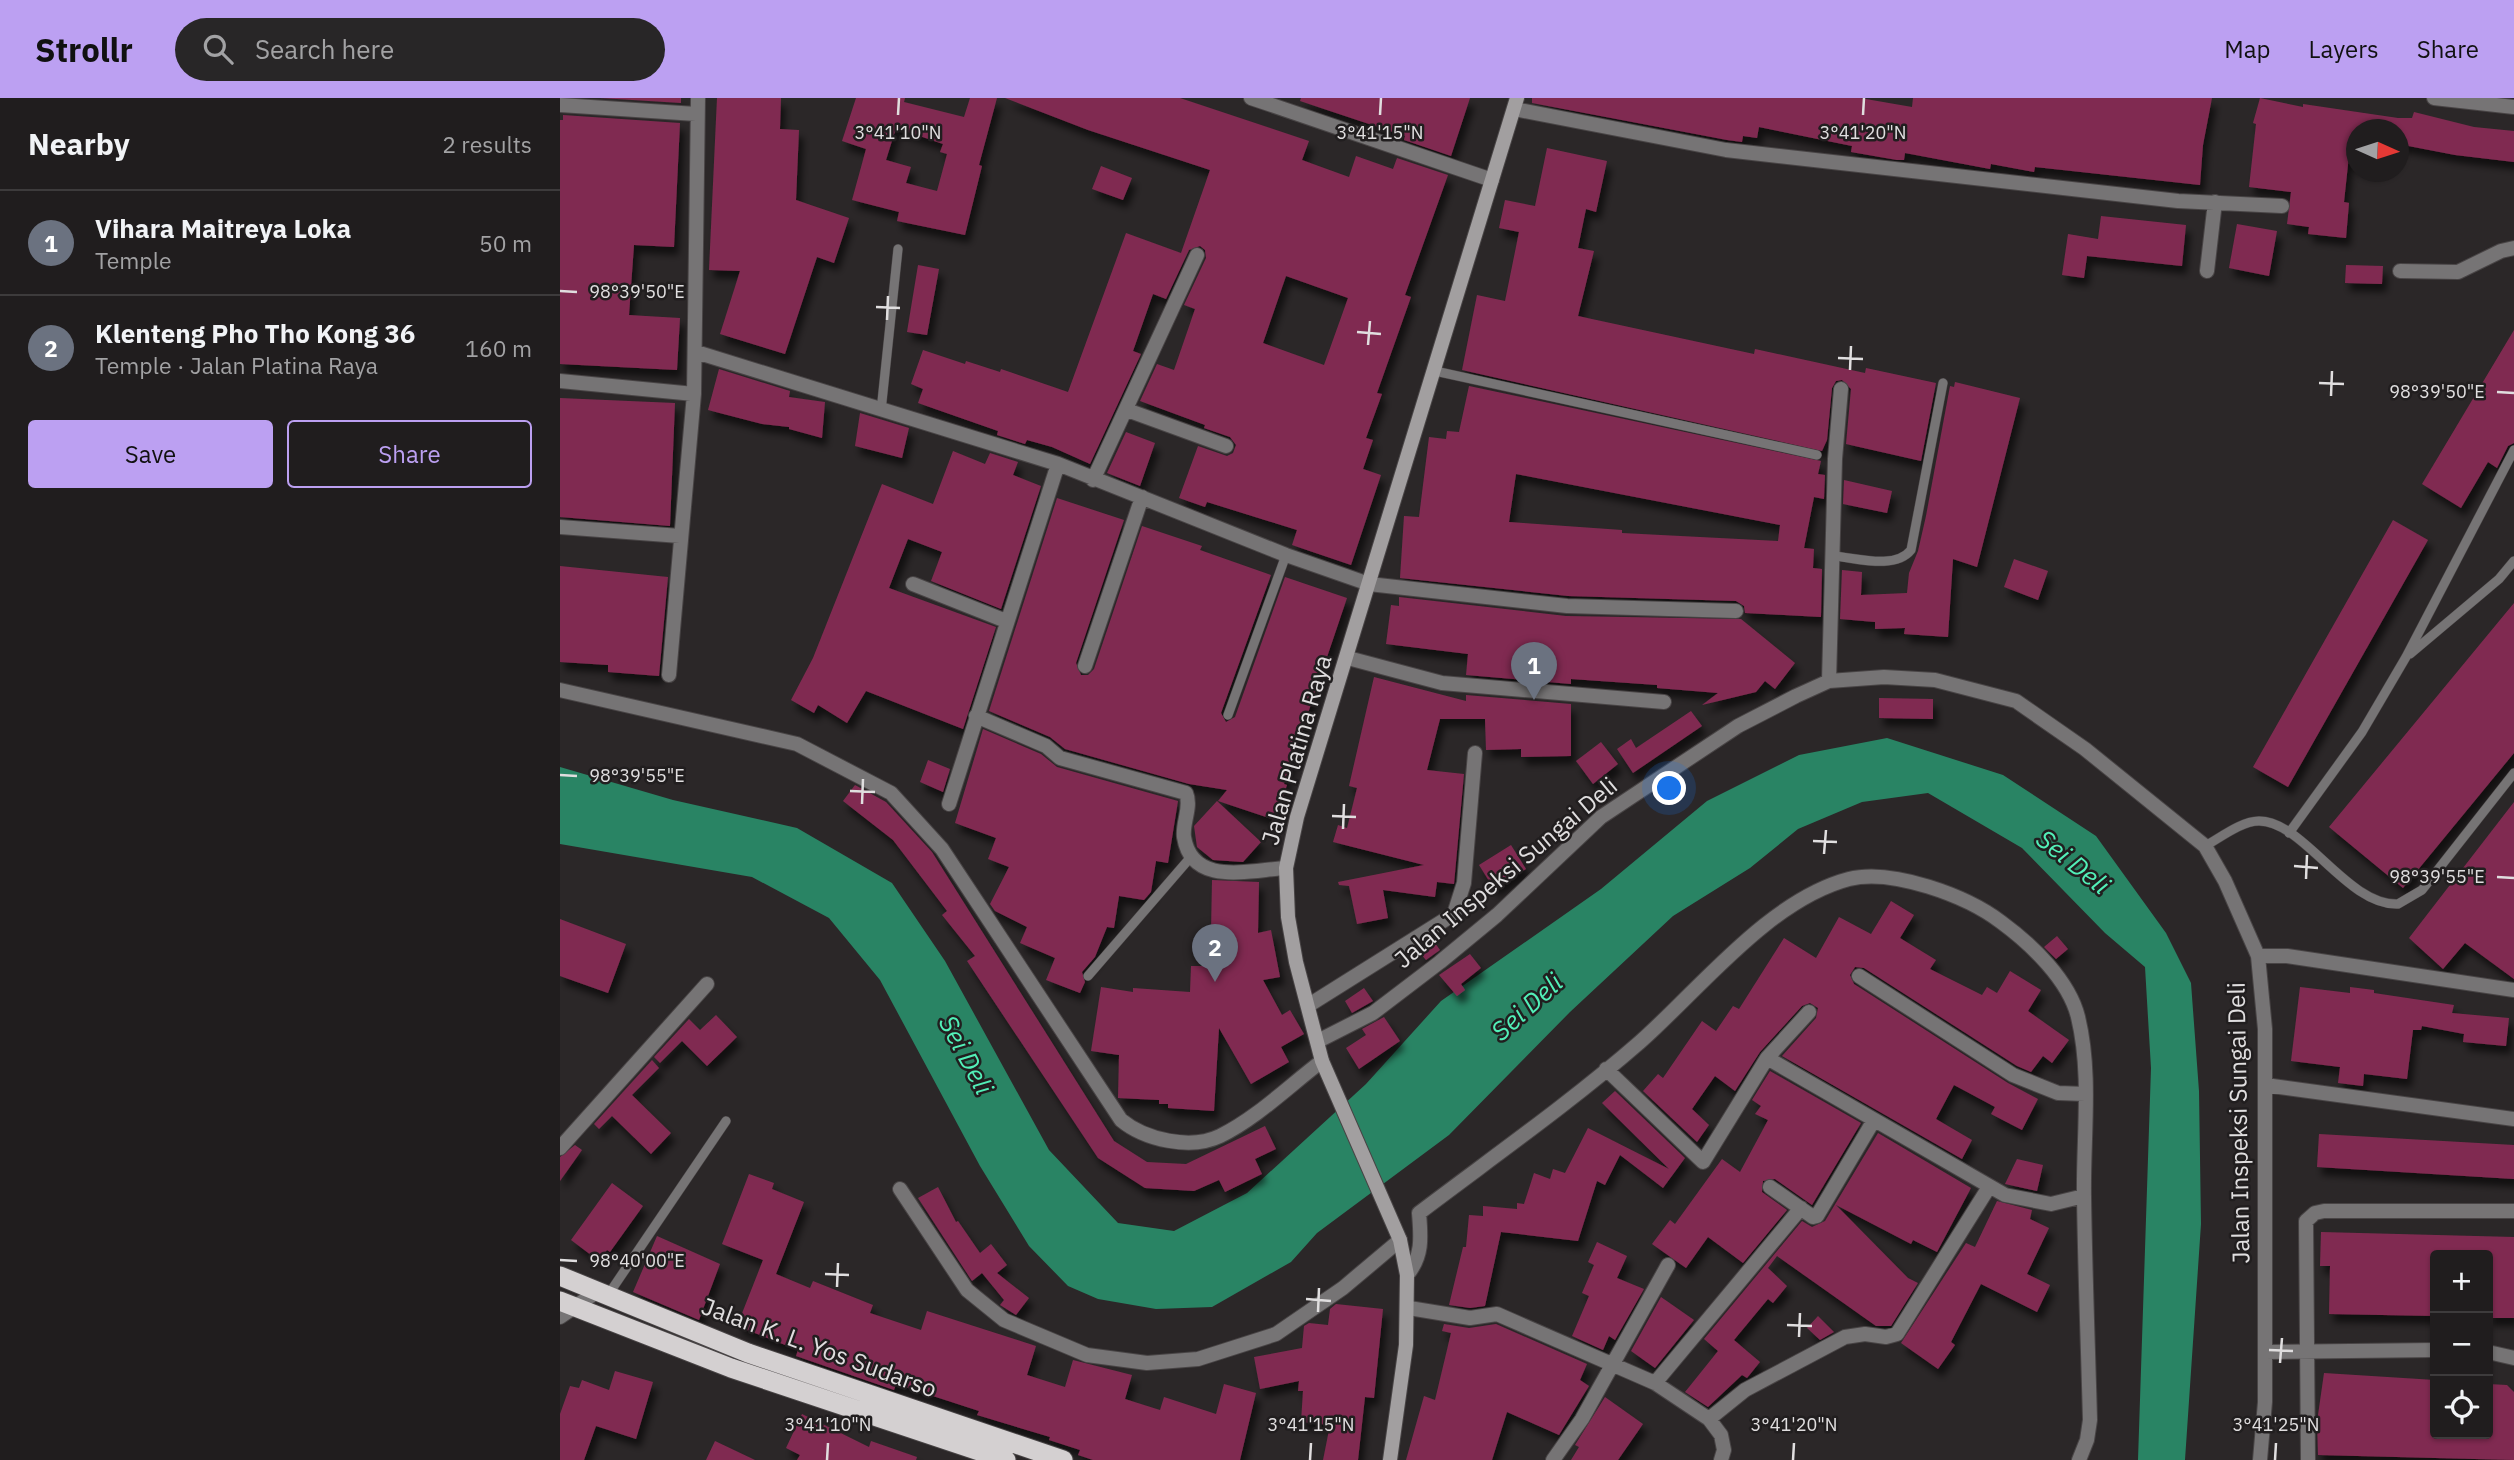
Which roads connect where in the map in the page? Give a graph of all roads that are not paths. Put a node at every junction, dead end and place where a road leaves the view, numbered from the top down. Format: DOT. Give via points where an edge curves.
graph roads {
  1 [pos="698,98"];
  2 [pos="1251,98"];
  3 [pos="2434,98"];
  4 [pos="1516,103"];
  5 [pos="560,105"];
  6 [pos="2514,107"];
  7 [pos="696,114"];
  8 [pos="1492,180"];
  9 [pos="2215,202"];
  10 [pos="2282,206"];
  11 [pos="2514,248"];
  12 [pos="898,249"];
  13 [pos="1197,255"];
  14 [pos="2207,271"];
  15 [pos="2400,271"];
  16 [pos="696,352"];
  17 [pos="1434,371"];
  18 [pos="560,381"];
  19 [pos="1942,383"];
  20 [pos="1842,389"];
  21 [pos="694,394"];
  22 [pos="1127,410"];
  23 [pos="881,411"];
  24 [pos="1226,446"];
  25 [pos="2514,450"];
  26 [pos="1817,455"];
  27 [pos="1058,464"];
  28 [pos="1093,480"];
  29 [pos="1142,497"];
  30 [pos="560,527"];
  31 [pos="680,536"];
  32 [pos="1286,555"];
  33 [pos="1834,556"];
  34 [pos="2514,561"];
  35 [pos="913,584"];
  36 [pos="1370,584"];
  37 [pos="1736,611"];
  38 [pos="1006,621"];
  39 [pos="2406,657"];
  40 [pos="1348,658"];
  41 [pos="1085,666"];
  42 [pos="669,675"];
  43 [pos="1829,681"];
  44 [pos="560,690"];
  45 [pos="1664,702"];
  46 [pos="1228,715"];
  47 [pos="976,716"];
  48 [pos="1475,753"];
  49 [pos="2514,773"];
  50 [pos="949,804"];
  51 [pos="2289,833"];
  52 [pos="2205,846"];
  53 [pos="1190,858"];
  54 [pos="1286,868"];
  55 [pos="2258,956"];
  56 [pos="1088,976"];
  57 [pos="1859,976"];
  58 [pos="708,984"];
  59 [pos="2514,989"];
  60 [pos="1309,1005"];
  61 [pos="1809,1012"];
  62 [pos="1318,1041"];
  63 [pos="1767,1058"];
  64 [pos="1322,1061"];
  65 [pos="1606,1069"];
  66 [pos="2265,1086"];
  67 [pos="2085,1094"];
  68 [pos="2514,1119"];
  69 [pos="1874,1120"];
  70 [pos="726,1121"];
  71 [pos="560,1148"];
  72 [pos="1770,1187"];
  73 [pos="1989,1187"];
  74 [pos="900,1189"];
  75 [pos="2084,1196"];
  76 [pos="1801,1208"];
  77 [pos="2514,1211"];
  78 [pos="1397,1233"];
  79 [pos="1668,1265"];
  80 [pos="1407,1275"];
  81 [pos="560,1276"];
  82 [pos="603,1293"];
  83 [pos="565,1308"];
  84 [pos="1409,1308"];
  85 [pos="2307,1349"];
  86 [pos="2430,1350"];
  87 [pos="2265,1352"];
  88 [pos="2493,1353"];
  89 [pos="2514,1357"];
  90 [pos="1614,1363"];
  91 [pos="1655,1383"];
  92 [pos="1709,1419"];
  93 [pos="1006,1460"];
  94 [pos="1063,1460"];
  95 [pos="1390,1460"];
  96 [pos="1553,1460"];
  97 [pos="1721,1460"];
  98 [pos="2079,1460"];
  99 [pos="2260,1460"];
  100 [pos="2308,1460"];
  1 -- 7 [label="street"];
  2 -- 8 [label="street"];
  3 -- 6 [label="street"];
  4 -- 8 [label="main road, Jalan Platina Raya"];
  4 -- 9 [label="street" via="1726,150"];
  5 -- 7 [label="street"];
  7 -- 16 [label="street"];
  8 -- 17 [label="main road, Jalan Platina Raya"];
  9 -- 10 [label="street"];
  9 -- 14 [label="street"];
  11 -- 15 [label="street" via="2458,272"];
  12 -- 23 [label="lane"];
  13 -- 22 [label="street"];
  16 -- 21 [label="street"];
  16 -- 23 [label="street"];
  17 -- 26 [label="lane"];
  17 -- 36 [label="main road, Jalan Platina Raya"];
  18 -- 21 [label="street"];
  19 -- 33 [label="lane" via="1911,550 1892,561"];
  20 -- 33 [label="street" via="1835,459"];
  21 -- 31 [label="street"];
  22 -- 24 [label="street"];
  22 -- 28 [label="street"];
  23 -- 27 [label="street"];
  25 -- 39 [label="lane"];
  27 -- 28 [label="street"];
  27 -- 38 [label="street"];
  28 -- 29 [label="street"];
  29 -- 32 [label="street"];
  29 -- 41 [label="street"];
  30 -- 31 [label="street"];
  31 -- 42 [label="street"];
  32 -- 36 [label="street"];
  32 -- 46 [label="lane"];
  33 -- 43 [label="street"];
  34 -- 39 [label="lane"];
  35 -- 38 [label="street"];
  36 -- 37 [label="street" via="1567,606"];
  36 -- 40 [label="main road, Jalan Platina Raya"];
  38 -- 47 [label="street"];
  39 -- 51 [label="lane" via="2362,732"];
  40 -- 45 [label="street" via="1442,683"];
  40 -- 54 [label="main road, Jalan Platina Raya" via="1297,817"];
  43 -- 52 [label="street, Jalan Inspeksi Sungai Deli" via="1935,680 2016,701 2085,749"];
  43 -- 62 [label="street, Jalan Inspeksi Sungai Deli" via="1738,726 1601,817 1440,962 1373,1013"];
  44 -- 64 [label="street" via="797,744 891,793 943,849 1121,1121 1137,1133 1176,1140 1217,1137"];
  47 -- 50 [label="street"];
  47 -- 53 [label="street" via="1046,746 1060,758 1186,793 1184,835"];
  48 -- 60 [label="street" via="1464,883 1454,914"];
  49 -- 51 [label="lane" via="2422,890 2398,904 2375,900"];
  51 -- 52 [label="lane" via="2268,822 2252,822"];
  52 -- 55 [label="street, Jalan Inspeksi Sungai Deli"];
  53 -- 54 [label="street" via="1217,872"];
  53 -- 56 [label="lane"];
  54 -- 60 [label="main road, Jalan Platina Raya" via="1292,942"];
  55 -- 59 [label="street" via="2287,956"];
  55 -- 66 [label="street, Jalan Inspeksi Sungai Deli"];
  57 -- 67 [label="street" via="2013,1075 2058,1093"];
  58 -- 71 [label="street"];
  60 -- 62 [label="main road, Jalan Platina Raya"];
  61 -- 63 [label="street"];
  62 -- 64 [label="main road, Jalan Platina Raya"];
  63 -- 65 [label="street" via="1703,1163"];
  63 -- 69 [label="street"];
  64 -- 78 [label="main road, Jalan Platina Raya"];
  65 -- 67 [label="street" via="1769,921 1851,879 1888,879 1961,898 1993,915 2032,948 2075,1004"];
  65 -- 80 [label="street" via="1419,1213 1421,1244"];
  66 -- 68 [label="street"];
  66 -- 87 [label="street, Jalan Inspeksi Sungai Deli"];
  67 -- 75 [label="street"];
  69 -- 73 [label="street"];
  69 -- 76 [label="street" via="1818,1215 1813,1217"];
  70 -- 82 [label="lane"];
  72 -- 76 [label="street"];
  73 -- 75 [label="street" via="2033,1203"];
  73 -- 92 [label="street" via="1896,1334 1845,1337 1745,1390"];
  74 -- 78 [label="street" via="967,1290 1004,1320 1087,1355 1147,1363 1198,1359 1276,1334 1343,1288"];
  75 -- 98 [label="street" via="2090,1420"];
  76 -- 91 [label="street"];
  77 -- 85 [label="street" via="2315,1213 2304,1228"];
  78 -- 80 [label="main road, Jalan Platina Raya"];
  79 -- 90 [label="street"];
  80 -- 84 [label="main road, Jalan Platina Raya"];
  81 -- 82 [label="highway, Jalan K. L. Yos Sudarso"];
  82 -- 83 [label="street"];
  82 -- 94 [label="highway, Jalan K. L. Yos Sudarso" via="748,1353"];
  83 -- 93 [label="highway, Jalan K. L. Yos Sudarso"];
  84 -- 90 [label="street" via="1470,1318 1497,1314"];
  84 -- 95 [label="main road, Jalan Platina Raya"];
  85 -- 86 [label="street"];
  85 -- 87 [label="street"];
  85 -- 100 [label="street"];
  87 -- 99 [label="street, Jalan Inspeksi Sungai Deli"];
  88 -- 89 [label="street"];
  90 -- 91 [label="street"];
  90 -- 96 [label="street"];
  91 -- 92 [label="street"];
  92 -- 97 [label="street" via="1721,1435"];
}
